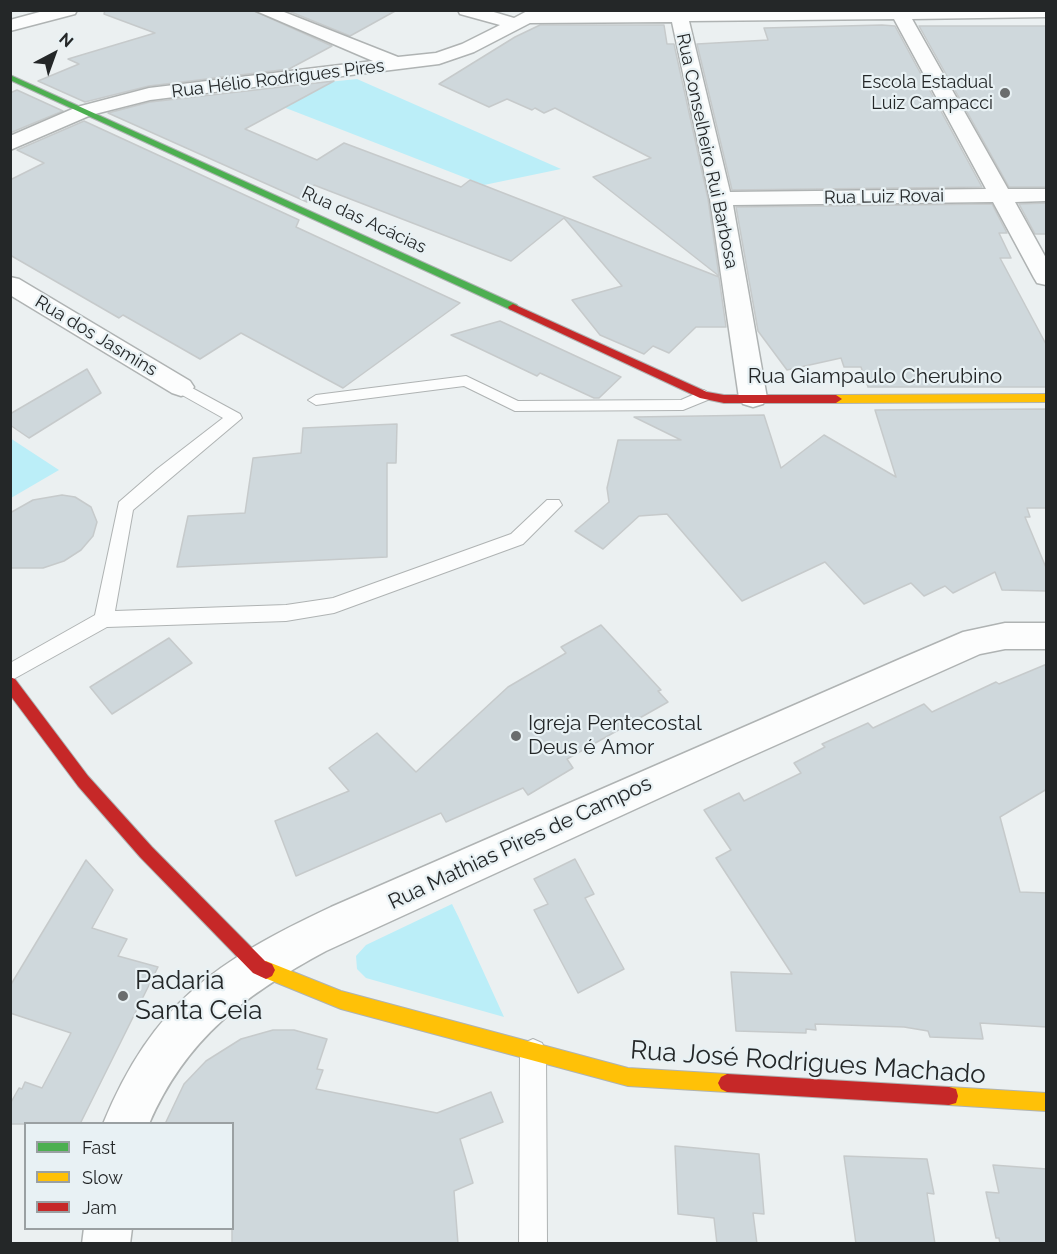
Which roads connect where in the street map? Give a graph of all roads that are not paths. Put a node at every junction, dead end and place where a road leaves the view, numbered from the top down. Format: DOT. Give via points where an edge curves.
graph roads {
  1 [pos="69,10"];
  2 [pos="262,10"];
  3 [pos="466,10"];
  4 [pos="899,12"];
  5 [pos="1047,12"];
  6 [pos="678,13"];
  7 [pos="529,18"];
  8 [pos="10,26"];
  9 [pos="400,65"];
  10 [pos="10,76"];
  11 [pos="84,111"];
  12 [pos="10,144"];
  13 [pos="1047,195"];
  14 [pos="1000,196"];
  15 [pos="721,199"];
  16 [pos="1047,278"];
  17 [pos="10,284"];
  18 [pos="181,387"];
  19 [pos="704,395"];
  20 [pos="753,398"];
  21 [pos="1047,398"];
  22 [pos="316,400"];
  23 [pos="553,506"];
  24 [pos="104,619"];
  25 [pos="1047,636"];
  26 [pos="10,673"];
  27 [pos="10,683"];
  28 [pos="259,967"];
  29 [pos="533,1052"];
  30 [pos="1047,1102"];
  31 [pos="127,1122"];
  32 [pos="533,1244"];
  1 -- 8 [label="street"];
  2 -- 9 [label="street"];
  3 -- 7 [label="street"];
  4 -- 5 [label="street"];
  4 -- 6 [label="street"];
  4 -- 14 [label="street"];
  6 -- 7 [label="street"];
  6 -- 15 [label="street, Rua Conselheiro Rui Barbosa"];
  7 -- 9 [label="street, Rua Hélio Rodrigues Pires" via="458,52"];
  9 -- 11 [label="street, Rua Hélio Rodrigues Pires" via="177,89"];
  10 -- 11 [label="street, Rua das Acácias"];
  11 -- 12 [label="street, Rua Hélio Rodrigues Pires"];
  11 -- 19 [label="street, Rua das Acácias"];
  13 -- 14 [label="street, Rua Luiz Rovai"];
  14 -- 15 [label="street, Rua Luiz Rovai"];
  14 -- 16 [label="street"];
  15 -- 20 [label="street, Rua Conselheiro Rui Barbosa"];
  17 -- 18 [label="street, Rua dos Jasmins"];
  18 -- 24 [label="lane" via="234,418 125,507"];
  19 -- 20 [label="street, Rua Giampaulo Cherubino"];
  19 -- 22 [label="lane" via="683,405 515,406 466,381"];
  20 -- 21 [label="street, Rua Giampaulo Cherubino"];
  23 -- 24 [label="lane" via="517,539 312,610"];
  24 -- 26 [label="lane"];
  25 -- 28 [label="street, Rua Mathias Pires de Campos" via="1005,636 964,647 759,734 310,939"];
  27 -- 28 [label="street" via="99,799"];
  28 -- 29 [label="street, Rua José Rodrigues Machado" via="341,999"];
  28 -- 31 [label="street, Rua Mathias Pires de Campos" via="222,991 192,1018 165,1050"];
  29 -- 30 [label="street, Rua José Rodrigues Machado" via="628,1077 669,1082"];
  29 -- 32 [label="lane"];
}
